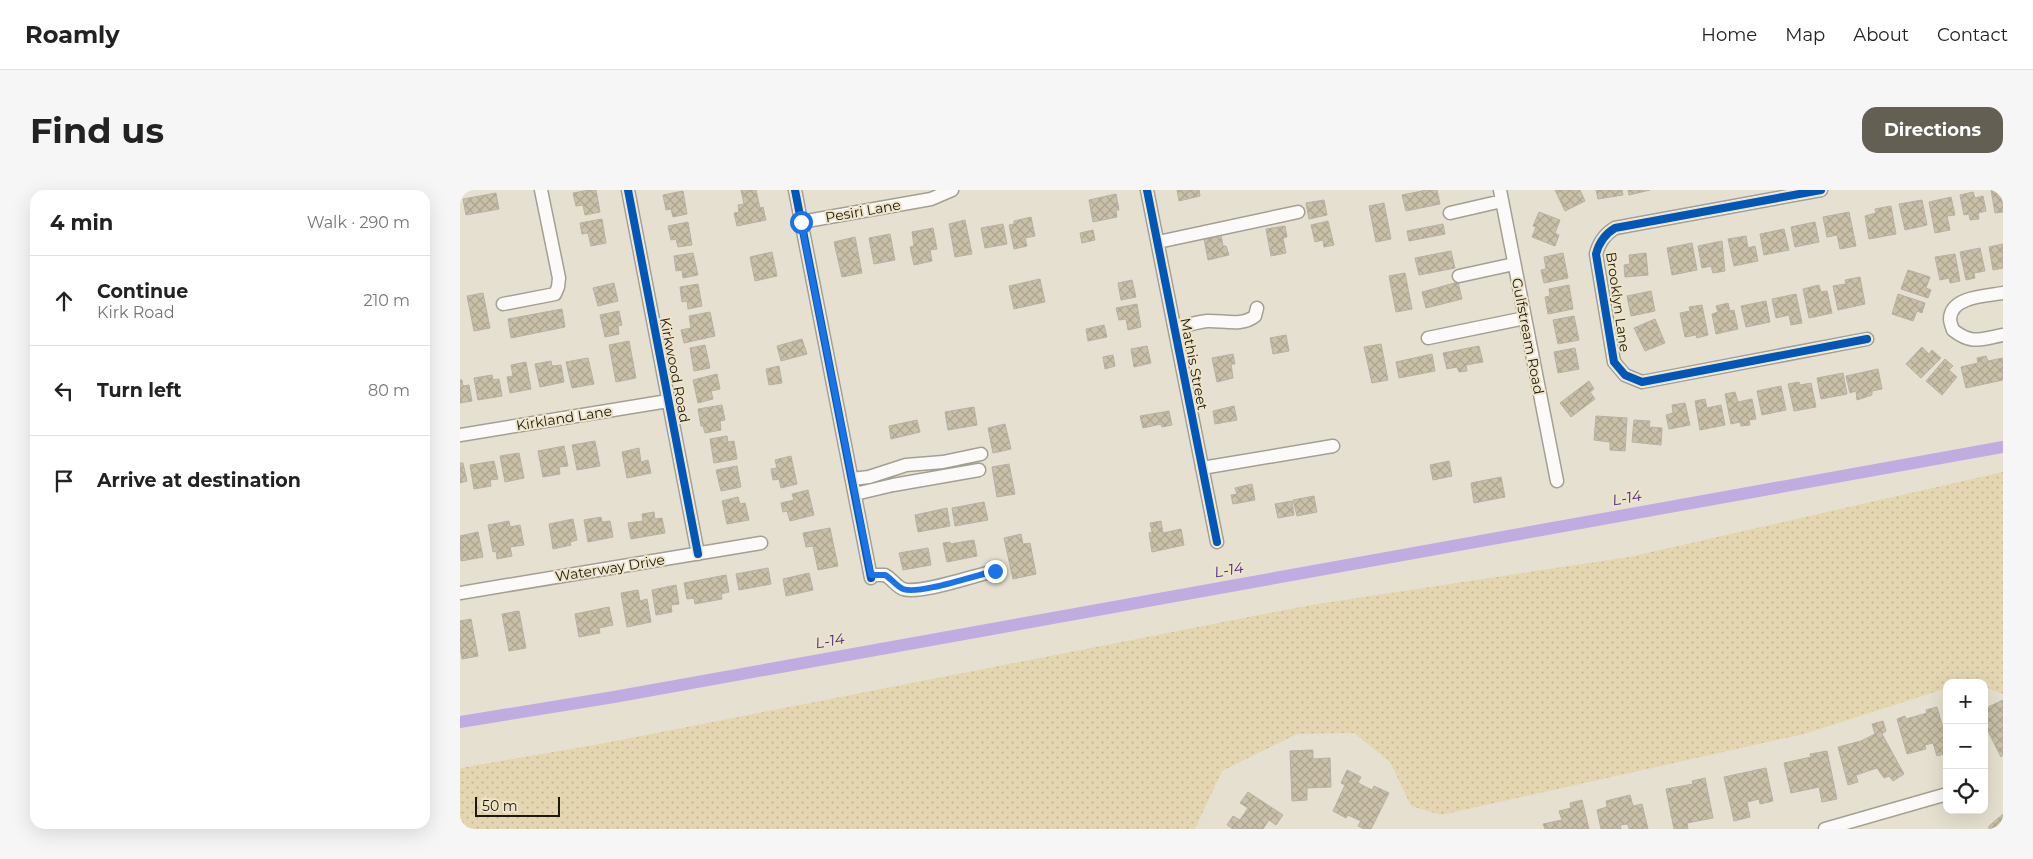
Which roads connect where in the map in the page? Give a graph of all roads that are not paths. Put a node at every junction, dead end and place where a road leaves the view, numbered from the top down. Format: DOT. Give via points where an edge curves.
graph roads {
  1 [pos="541,190"];
  2 [pos="628,190"];
  3 [pos="795,190"];
  4 [pos="952,190"];
  5 [pos="1147,190"];
  6 [pos="1822,190"];
  7 [pos="1501,195"];
  8 [pos="1298,212"];
  9 [pos="1450,213"];
  10 [pos="801,222"];
  11 [pos="1158,242"];
  12 [pos="1514,264"];
  13 [pos="1459,276"];
  14 [pos="2003,293"];
  15 [pos="503,304"];
  16 [pos="1257,308"];
  17 [pos="1525,318"];
  18 [pos="1175,329"];
  19 [pos="2003,336"];
  20 [pos="1428,338"];
  21 [pos="1867,339"];
  22 [pos="668,401"];
  23 [pos="460,436"];
  24 [pos="1332,446"];
  25 [pos="981,454"];
  26 [pos="1202,468"];
  27 [pos="979,470"];
  28 [pos="852,479"];
  29 [pos="1557,481"];
  30 [pos="855,494"];
  31 [pos="1217,542"];
  32 [pos="760,543"];
  33 [pos="698,554"];
  34 [pos="995,571"];
  35 [pos="460,594"];
  36 [pos="1943,795"];
  37 [pos="1826,829"];
  1 -- 15 [label="street" via="559,278 558,287 555,294 548,297"];
  2 -- 22 [label="street, Kirkwood Road"];
  3 -- 10 [label="street"];
  4 -- 10 [label="street, Pesiri Lane" via="931,198"];
  5 -- 11 [label="street, Mathis Street"];
  6 -- 21 [label="street, Brooklyn Lane" via="1615,228 1608,232 1596,254 1614,362 1626,375 1642,382"];
  7 -- 9 [label="street"];
  7 -- 12 [label="street, Gulfstream Road"];
  8 -- 11 [label="street"];
  10 -- 28 [label="street"];
  11 -- 18 [label="street, Mathis Street"];
  12 -- 13 [label="street"];
  12 -- 17 [label="street, Gulfstream Road"];
  14 -- 19 [label="street" via="1964,300 1954,308 1950,318 1953,330 1963,339 1974,341"];
  16 -- 18 [label="street" via="1255,316 1246,320 1208,321"];
  17 -- 20 [label="street"];
  17 -- 29 [label="street, Gulfstream Road"];
  18 -- 26 [label="street, Mathis Street"];
  22 -- 23 [label="street, Kirkland Lane"];
  22 -- 33 [label="street, Kirkwood Road"];
  24 -- 26 [label="street"];
  25 -- 28 [label="street" via="894,467"];
  26 -- 31 [label="street, Mathis Street"];
  27 -- 30 [label="street"];
  28 -- 30 [label="street"];
  30 -- 34 [label="street" via="871,576 885,575 902,589 909,590"];
  32 -- 33 [label="street, Waterway Drive"];
  33 -- 35 [label="street, Waterway Drive"];
  36 -- 37 [label="street"];
}
